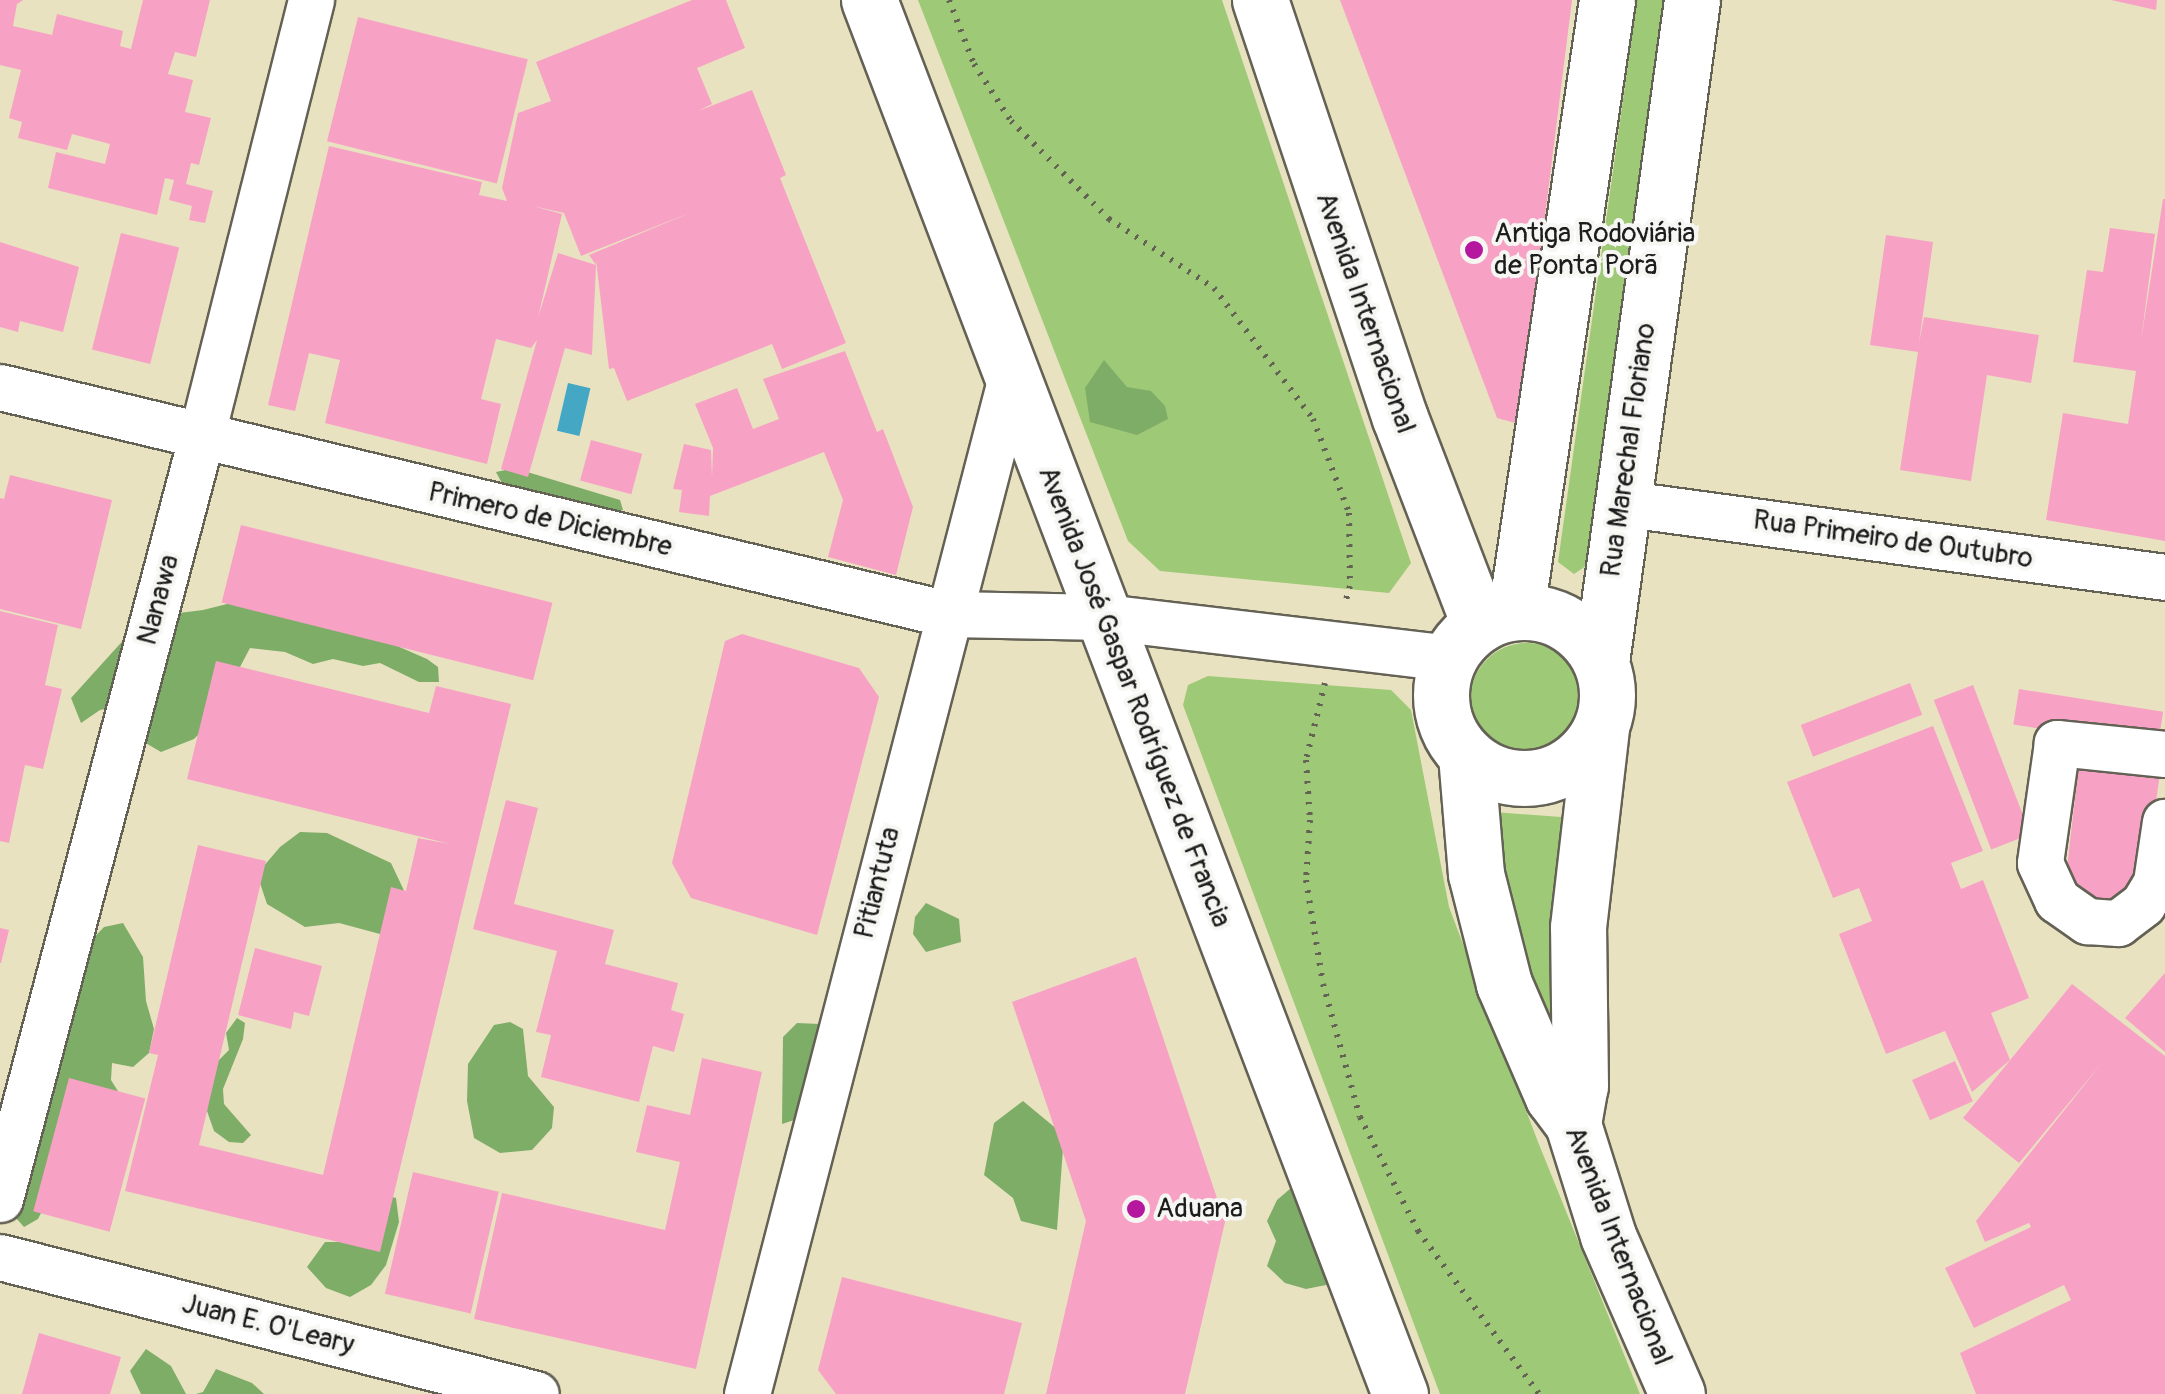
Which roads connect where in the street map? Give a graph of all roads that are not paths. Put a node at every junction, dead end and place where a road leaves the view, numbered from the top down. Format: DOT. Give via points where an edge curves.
graph roads {
  1 [pos="311,0"];
  2 [pos="869,0"];
  3 [pos="1260,0"];
  4 [pos="1607,0"];
  5 [pos="1692,0"];
  6 [pos="1012,373"];
  7 [pos="0,386"];
  8 [pos="202,438"];
  9 [pos="1620,503"];
  10 [pos="2165,577"];
  11 [pos="948,614"];
  12 [pos="1105,617"];
  13 [pos="1481,631"];
  14 [pos="1601,662"];
  15 [pos="1601,729"];
  16 [pos="1466,754"];
  17 [pos="2165,754"];
  18 [pos="2165,822"];
  19 [pos="1573,1124"];
  20 [pos="0,1199"];
  21 [pos="0,1257"];
  22 [pos="536,1394"];
  23 [pos="746,1394"];
  24 [pos="1400,1394"];
  25 [pos="1677,1394"];
  1 -- 8 [label="street, Nanawa"];
  2 -- 6 [label="main road, Avenida José Gaspar Rodríguez de Francia"];
  3 -- 13 [label="main road, Avenida Internacional" via="1400,418"];
  4 -- 13 [label="main road"];
  5 -- 9 [label="main road, Rua Marechal Floriano"];
  6 -- 11 [label="street, Pitiantuta"];
  6 -- 12 [label="main road, Avenida José Gaspar Rodríguez de Francia"];
  7 -- 8 [label="street, Primero de Diciembre"];
  8 -- 11 [label="street, Primero de Diciembre"];
  8 -- 20 [label="street, Nanawa"];
  9 -- 10 [label="street, Rua Primeiro de Outubro"];
  9 -- 14 [label="main road, Rua Marechal Floriano"];
  11 -- 12 [label="street, Primero de Diciembre"];
  11 -- 23 [label="street, Pitiantuta"];
  12 -- 13 [label="street, Primero de Diciembre"];
  12 -- 24 [label="main road, Avenida José Gaspar Rodríguez de Francia"];
  13 -- 14 [label="main road" via="1543,613 1587,639"];
  13 -- 16 [label="main road" via="1441,682 1450,734"];
  14 -- 15 [label="main road" via="1608,687"];
  15 -- 16 [label="main road" via="1566,768 1540,778 1488,770"];
  15 -- 19 [label="main road" via="1578,927 1580,1086"];
  16 -- 19 [label="main road, Avenida Internacional" via="1476,874 1504,984 1553,1097"];
  17 -- 18 [label="street" via="2057,743 2040,864 2057,900 2087,922 2118,922 2131,914 2156,882"];
  19 -- 25 [label="main road, Avenida Internacional" via="1608,1236"];
  21 -- 22 [label="street, Juan E. O'Leary"];
}
